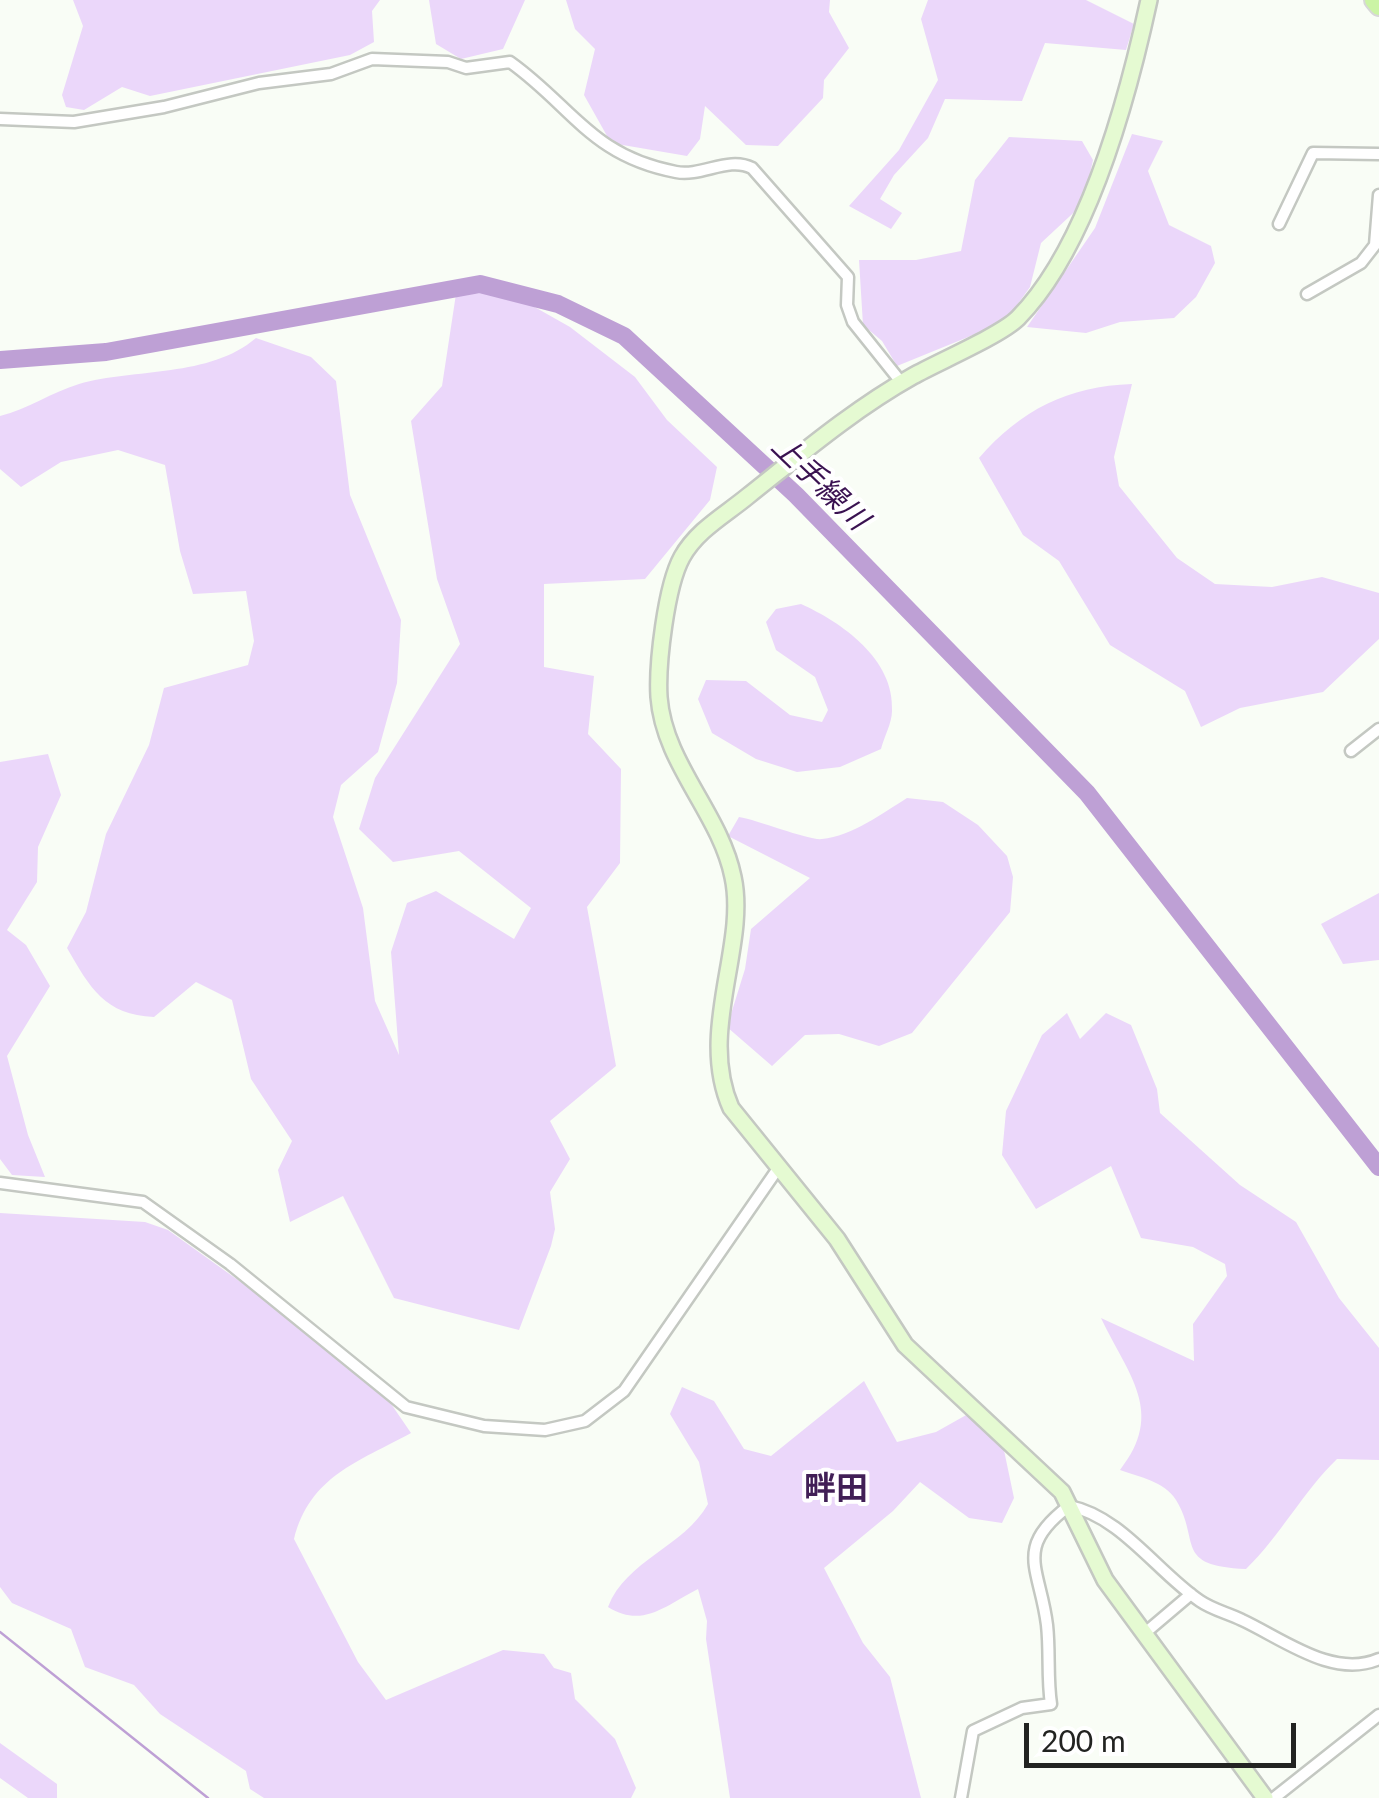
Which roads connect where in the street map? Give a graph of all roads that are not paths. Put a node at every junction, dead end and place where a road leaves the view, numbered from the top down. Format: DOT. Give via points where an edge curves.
graph roads {
  1 [pos="1149,0"];
  2 [pos="1374,0"];
  3 [pos="1379,6"];
  4 [pos="0,120"];
  5 [pos="1379,154"];
  6 [pos="1379,196"];
  7 [pos="1279,224"];
  8 [pos="1307,294"];
  9 [pos="902,382"];
  10 [pos="1379,728"];
  11 [pos="1351,751"];
  12 [pos="779,1168"];
  13 [pos="0,1184"];
  14 [pos="1069,1506"];
  15 [pos="1191,1594"];
  16 [pos="1145,1633"];
  17 [pos="1379,1659"];
  18 [pos="1379,1714"];
  19 [pos="961,1798"];
  20 [pos="1265,1798"];
  21 [pos="1274,1798"];
  1 -- 9 [label="street" via="1115,133 1043,288 1016,321"];
  2 -- 3 [label="main road"];
  4 -- 9 [label="street" via="74,122 331,74 372,59 466,68 510,62 604,146 678,173 741,162 752,168 848,278 853,322"];
  5 -- 7 [label="street" via="1313,153"];
  6 -- 8 [label="street" via="1374,244 1360,263"];
  9 -- 12 [label="street" via="696,538 680,560 668,608 658,694 668,740 716,826 736,896 720,1013 727,1098"];
  10 -- 11 [label="street"];
  12 -- 13 [label="street" via="624,1391 585,1421 545,1430 484,1426 406,1407 143,1202"];
  12 -- 14 [label="street" via="837,1239 905,1346 1050,1480"];
  14 -- 15 [label="street" via="1118,1531"];
  14 -- 16 [label="street" via="1105,1580"];
  14 -- 19 [label="street" via="1040,1532 1032,1557 1047,1626 1051,1704 1022,1708 973,1731"];
  15 -- 16 [label="street"];
  15 -- 17 [label="street" via="1325,1659 1364,1666"];
  16 -- 20 [label="street"];
  18 -- 21 [label="street"];
}
